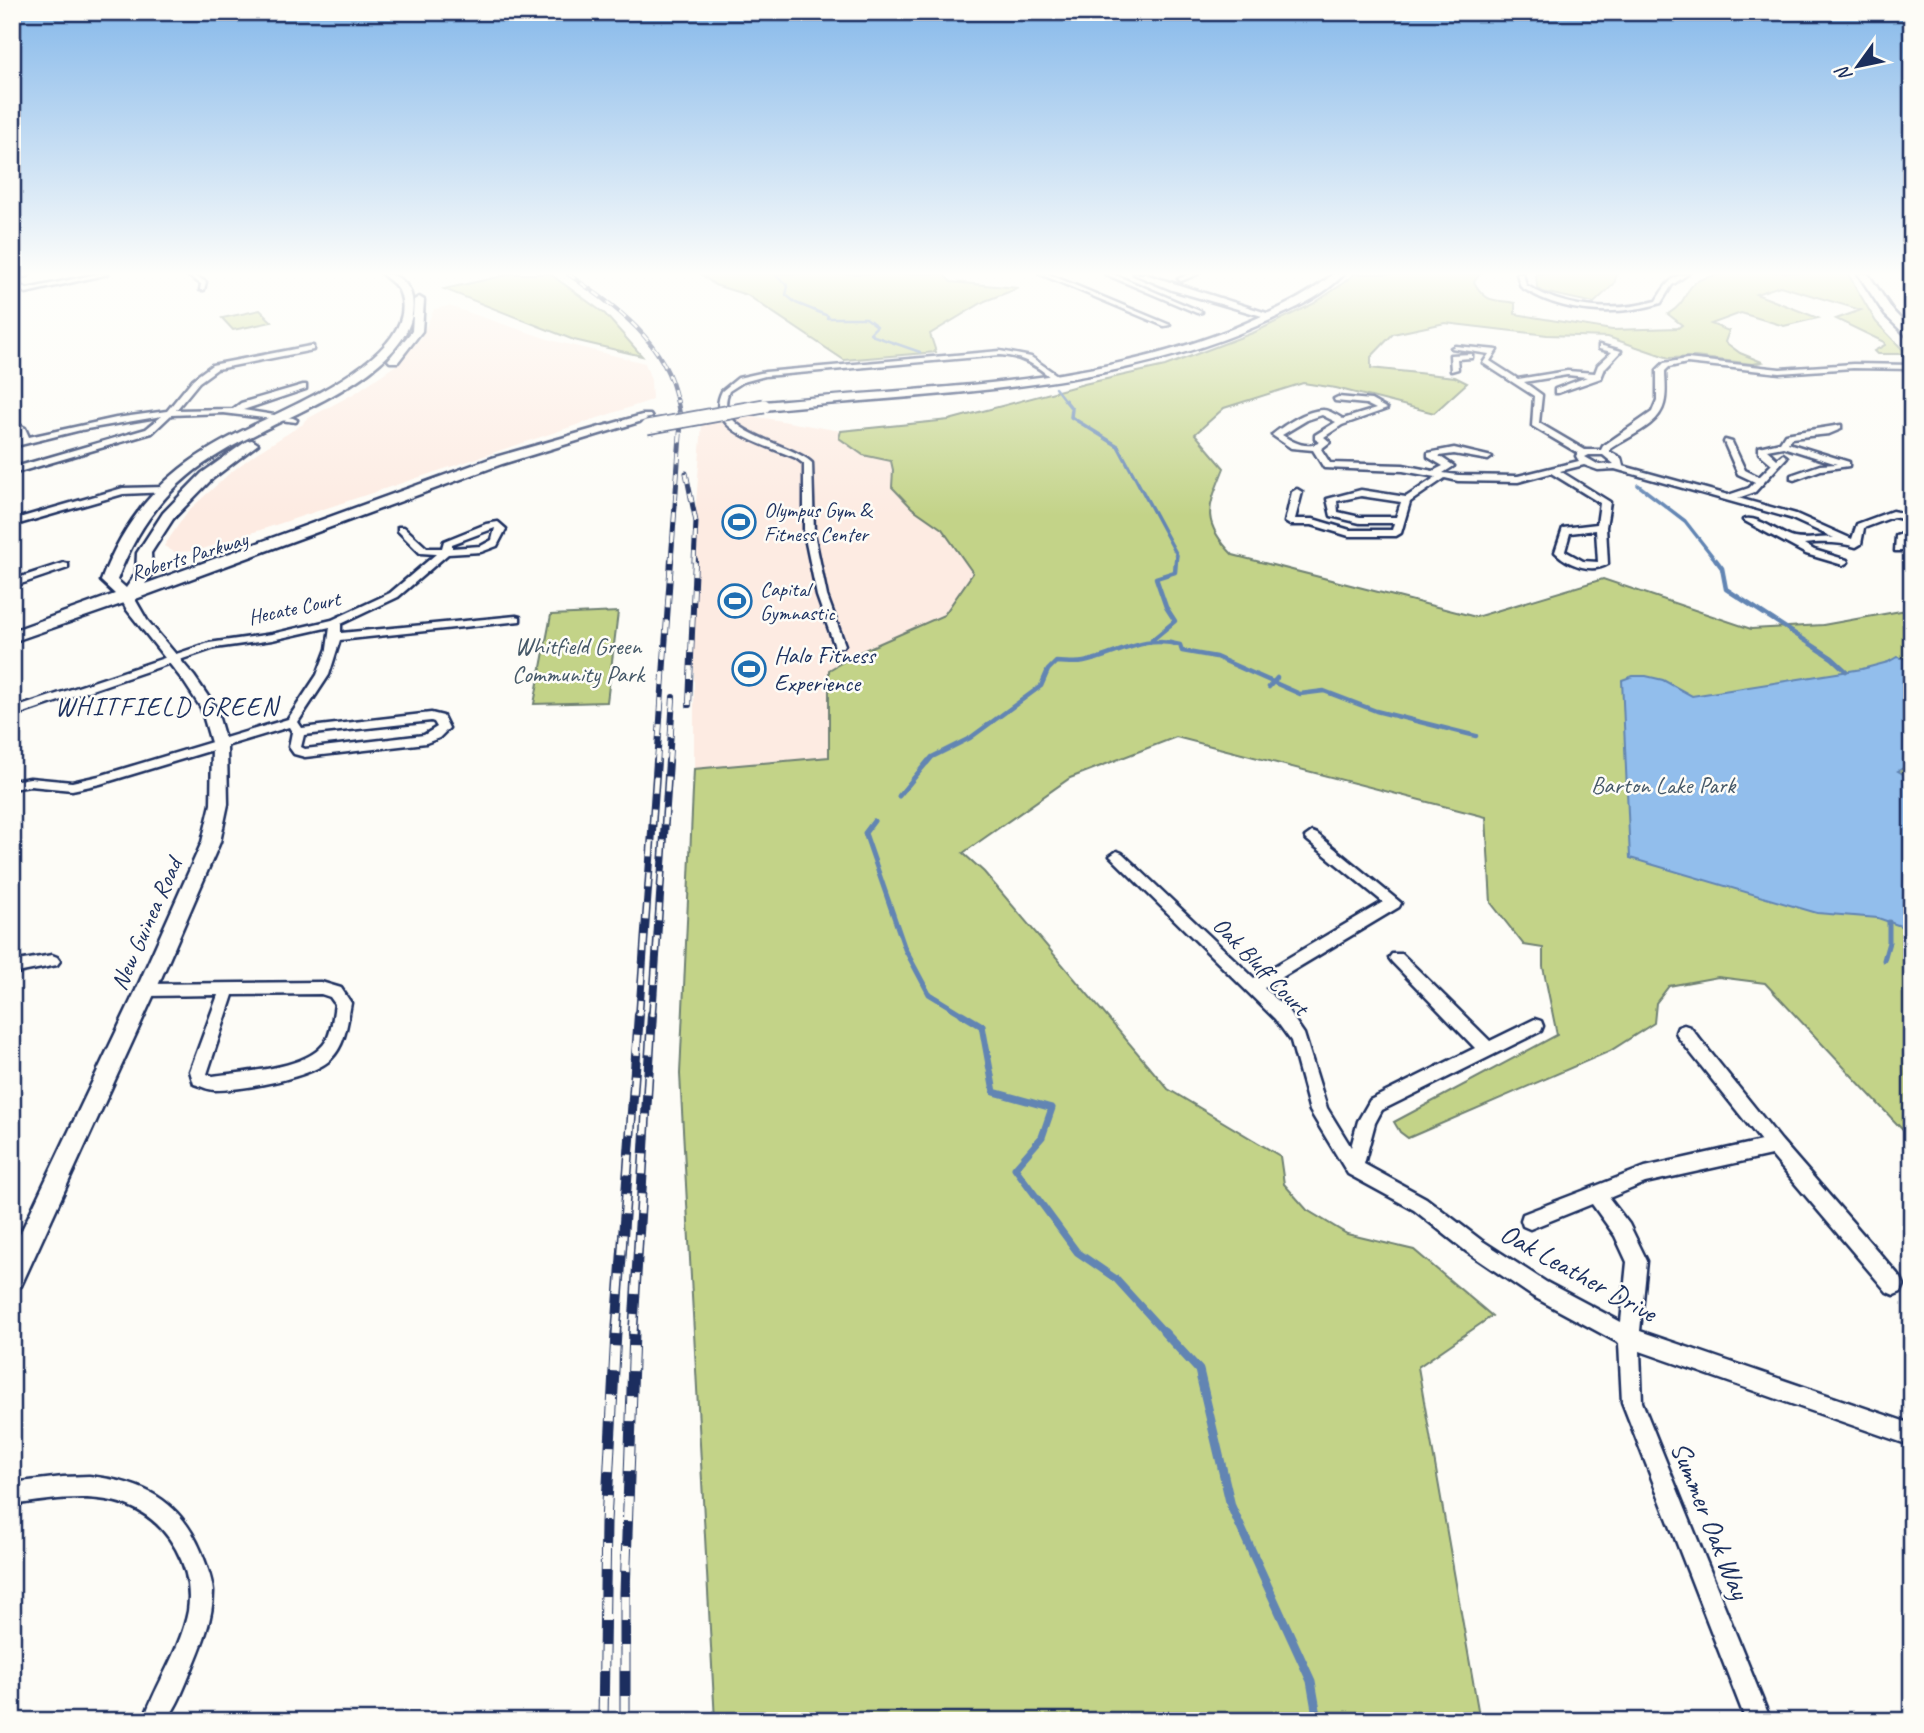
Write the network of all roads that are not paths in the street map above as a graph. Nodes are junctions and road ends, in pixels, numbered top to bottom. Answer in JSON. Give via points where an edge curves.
{"nodes":[{"id":1,"x":279,"y":355,"type":"edge"},
{"id":2,"x":398,"y":355,"type":"edge"},
{"id":3,"x":978,"y":355,"type":"edge"},
{"id":4,"x":1017,"y":355,"type":"edge"},
{"id":5,"x":1124,"y":355,"type":"edge"},
{"id":6,"x":1158,"y":355,"type":"edge"},
{"id":7,"x":1491,"y":355,"type":"edge"},
{"id":8,"x":1613,"y":355,"type":"edge"},
{"id":9,"x":1488,"y":358,"type":"junction"},
{"id":10,"x":1912,"y":367,"type":"edge"},
{"id":11,"x":1454,"y":369,"type":"dead end"},
{"id":12,"x":1049,"y":372,"type":"junction"},
{"id":13,"x":1598,"y":376,"type":"junction"},
{"id":14,"x":1517,"y":381,"type":"junction"},
{"id":15,"x":303,"y":387,"type":"dead end"},
{"id":16,"x":1558,"y":391,"type":"dead end"},
{"id":17,"x":1338,"y":399,"type":"dead end"},
{"id":18,"x":236,"y":411,"type":"junction"},
{"id":19,"x":1323,"y":412,"type":"junction"},
{"id":20,"x":167,"y":414,"type":"junction"},
{"id":21,"x":1358,"y":417,"type":"junction"},
{"id":22,"x":287,"y":419,"type":"junction"},
{"id":23,"x":1343,"y":422,"type":"junction"},
{"id":24,"x":12,"y":423,"type":"edge"},
{"id":25,"x":1838,"y":427,"type":"dead end"},
{"id":26,"x":26,"y":441,"type":"junction"},
{"id":27,"x":1728,"y":442,"type":"dead end"},
{"id":28,"x":1783,"y":443,"type":"junction"},
{"id":29,"x":12,"y":444,"type":"edge"},
{"id":30,"x":1316,"y":448,"type":"junction"},
{"id":31,"x":1605,"y":453,"type":"junction"},
{"id":32,"x":1488,"y":457,"type":"dead end"},
{"id":33,"x":1584,"y":457,"type":"junction"},
{"id":34,"x":1778,"y":464,"type":"junction"},
{"id":35,"x":1450,"y":466,"type":"junction"},
{"id":36,"x":1616,"y":467,"type":"junction"},
{"id":37,"x":12,"y":471,"type":"edge"},
{"id":38,"x":1554,"y":471,"type":"junction"},
{"id":39,"x":1437,"y":475,"type":"junction"},
{"id":40,"x":1794,"y":477,"type":"dead end"},
{"id":41,"x":1481,"y":478,"type":"junction"},
{"id":42,"x":1761,"y":481,"type":"junction"},
{"id":43,"x":1297,"y":492,"type":"dead end"},
{"id":44,"x":162,"y":494,"type":"junction"},
{"id":45,"x":1727,"y":498,"type":"junction"},
{"id":46,"x":1408,"y":500,"type":"junction"},
{"id":47,"x":1912,"y":518,"type":"edge"},
{"id":48,"x":1400,"y":520,"type":"junction"},
{"id":49,"x":1748,"y":520,"type":"dead end"},
{"id":50,"x":12,"y":523,"type":"edge"},
{"id":51,"x":1601,"y":527,"type":"junction"},
{"id":52,"x":401,"y":529,"type":"dead end"},
{"id":53,"x":1912,"y":534,"type":"edge"},
{"id":54,"x":1794,"y":542,"type":"junction"},
{"id":55,"x":1856,"y":544,"type":"junction"},
{"id":56,"x":447,"y":549,"type":"junction"},
{"id":57,"x":1899,"y":549,"type":"dead end"},
{"id":58,"x":1843,"y":562,"type":"dead end"},
{"id":59,"x":64,"y":566,"type":"dead end"},
{"id":60,"x":12,"y":584,"type":"edge"},
{"id":61,"x":127,"y":597,"type":"junction"},
{"id":62,"x":516,"y":620,"type":"dead end"},
{"id":63,"x":336,"y":622,"type":"junction"},
{"id":64,"x":337,"y":636,"type":"junction"},
{"id":65,"x":12,"y":637,"type":"edge"},
{"id":66,"x":839,"y":645,"type":"dead end"},
{"id":67,"x":171,"y":659,"type":"junction"},
{"id":68,"x":12,"y":713,"type":"edge"},
{"id":69,"x":295,"y":727,"type":"junction"},
{"id":70,"x":219,"y":743,"type":"junction"},
{"id":71,"x":12,"y":785,"type":"edge"},
{"id":72,"x":1312,"y":837,"type":"dead end"},
{"id":73,"x":1117,"y":856,"type":"dead end"},
{"id":74,"x":1397,"y":958,"type":"dead end"},
{"id":75,"x":52,"y":961,"type":"dead end"},
{"id":76,"x":12,"y":968,"type":"edge"},
{"id":77,"x":1254,"y":986,"type":"junction"},
{"id":78,"x":146,"y":990,"type":"junction"},
{"id":79,"x":227,"y":991,"type":"junction"},
{"id":80,"x":1535,"y":1026,"type":"dead end"},
{"id":81,"x":1684,"y":1031,"type":"dead end"},
{"id":82,"x":1488,"y":1049,"type":"junction"},
{"id":83,"x":1776,"y":1146,"type":"junction"},
{"id":84,"x":1354,"y":1168,"type":"junction"},
{"id":85,"x":1596,"y":1195,"type":"junction"},
{"id":86,"x":1530,"y":1220,"type":"dead end"},
{"id":87,"x":12,"y":1278,"type":"edge"},
{"id":88,"x":1894,"y":1285,"type":"dead end"},
{"id":89,"x":1629,"y":1337,"type":"junction"},
{"id":90,"x":1912,"y":1435,"type":"edge"},
{"id":91,"x":12,"y":1494,"type":"edge"},
{"id":92,"x":159,"y":1711,"type":"dead end"},
{"id":93,"x":1759,"y":1721,"type":"edge"}],
"edges":[{"from":1,"to":20,"type":"street","via":[[206,371]]},
{"from":2,"to":22,"type":"main road","name":"New Guinea Road","via":[[351,391]]},
{"from":3,"to":66,"type":"street","via":[[765,374],[741,380],[728,388],[722,399],[733,425],[808,463],[809,533],[822,596]]},
{"from":4,"to":12,"type":"street"},
{"from":5,"to":12,"type":"main road","name":"Roberts Parkway"},
{"from":6,"to":12,"type":"main road","name":"Roberts Parkway","via":[[1112,366]]},
{"from":7,"to":9,"type":"street"},
{"from":8,"to":13,"type":"street"},
{"from":9,"to":11,"type":"street","via":[[1452,357]]},
{"from":9,"to":14,"type":"street","via":[[1486,361]]},
{"from":10,"to":31,"type":"street","via":[[1780,371],[1701,361],[1673,363],[1661,370],[1656,413]]},
{"from":12,"to":61,"type":"main road","name":"Roberts Parkway","bridge":true,"via":[[763,401],[647,423],[188,583]]},
{"from":13,"to":14,"type":"street","via":[[1574,372]]},
{"from":13,"to":16,"type":"street"},
{"from":14,"to":33,"type":"street","via":[[1538,395],[1535,424]]},
{"from":15,"to":18,"type":"street"},
{"from":17,"to":21,"type":"street","via":[[1368,402],[1383,409]]},
{"from":18,"to":20,"type":"street"},
{"from":18,"to":22,"type":"street"},
{"from":19,"to":21,"type":"street","via":[[1343,411]]},
{"from":19,"to":23,"type":"street"},
{"from":19,"to":30,"type":"street","via":[[1276,435],[1294,446]]},
{"from":20,"to":26,"type":"street"},
{"from":20,"to":37,"type":"street","via":[[149,431]]},
{"from":21,"to":23,"type":"street"},
{"from":22,"to":44,"type":"main road","name":"New Guinea Road","via":[[211,452]]},
{"from":22,"to":61,"type":"main road","name":"New Guinea Road","via":[[234,455],[168,516],[144,553],[144,574]]},
{"from":23,"to":30,"type":"street","via":[[1318,437],[1326,442]]},
{"from":24,"to":26,"type":"street","via":[[22,430]]},
{"from":25,"to":28,"type":"street","via":[[1788,436]]},
{"from":26,"to":29,"type":"street"},
{"from":27,"to":42,"type":"street","via":[[1741,472]]},
{"from":28,"to":34,"type":"street","via":[[1786,454]]},
{"from":28,"to":34,"type":"street","via":[[1762,449]]},
{"from":28,"to":40,"type":"street","via":[[1846,464]]},
{"from":30,"to":39,"type":"street","via":[[1327,466],[1403,468]]},
{"from":31,"to":33,"type":"street"},
{"from":31,"to":36,"type":"street","via":[[1618,460]]},
{"from":32,"to":35,"type":"street","via":[[1454,451],[1431,455]]},
{"from":33,"to":36,"type":"street","via":[[1602,468]]},
{"from":33,"to":38,"type":"street"},
{"from":34,"to":42,"type":"street"},
{"from":35,"to":39,"type":"street"},
{"from":35,"to":41,"type":"street","via":[[1469,469]]},
{"from":36,"to":45,"type":"street"},
{"from":38,"to":41,"type":"street","via":[[1518,479]]},
{"from":38,"to":51,"type":"street","via":[[1605,502]]},
{"from":39,"to":41,"type":"street"},
{"from":39,"to":46,"type":"street"},
{"from":42,"to":45,"type":"street","via":[[1752,490]]},
{"from":43,"to":48,"type":"street","via":[[1290,522],[1313,522],[1349,533],[1396,533]]},
{"from":44,"to":50,"type":"street","via":[[105,496]]},
{"from":44,"to":61,"type":"main road","name":"New Guinea Road","via":[[126,542],[112,572],[109,582]]},
{"from":45,"to":55,"type":"street","via":[[1793,516]]},
{"from":46,"to":48,"type":"street"},
{"from":46,"to":48,"type":"street","via":[[1362,494],[1332,499],[1334,514],[1360,520]]},
{"from":47,"to":55,"type":"street","via":[[1892,514],[1860,526]]},
{"from":49,"to":54,"type":"street"},
{"from":51,"to":51,"type":"street","via":[[1566,530],[1560,552],[1590,566],[1603,564]]},
{"from":52,"to":56,"type":"street","name":"Hecate Court","via":[[424,551]]},
{"from":53,"to":57,"type":"street","via":[[1899,538]]},
{"from":54,"to":55,"type":"street"},
{"from":54,"to":58,"type":"street"},
{"from":56,"to":56,"type":"street","name":"Hecate Court","via":[[492,546],[500,528],[489,526],[447,543]]},
{"from":56,"to":63,"type":"street","name":"Hecate Court","via":[[394,595]]},
{"from":59,"to":60,"type":"street"},
{"from":61,"to":65,"type":"main road","name":"Roberts Parkway"},
{"from":61,"to":67,"type":"street","name":"New Guinea Road"},
{"from":62,"to":64,"type":"street"},
{"from":63,"to":64,"type":"street"},
{"from":63,"to":67,"type":"street","name":"Hecate Court","via":[[213,645]]},
{"from":64,"to":69,"type":"street"},
{"from":67,"to":68,"type":"street","name":"Hecate Court"},
{"from":67,"to":70,"type":"street","name":"New Guinea Road","via":[[199,692]]},
{"from":69,"to":69,"type":"street","via":[[295,747],[305,752],[426,739],[443,727],[439,719],[431,717]]},
{"from":69,"to":70,"type":"street"},
{"from":70,"to":71,"type":"street","via":[[72,786]]},
{"from":70,"to":78,"type":"street","name":"New Guinea Road","via":[[222,788],[211,842]]},
{"from":72,"to":77,"type":"street","via":[[1394,903]]},
{"from":73,"to":77,"type":"street","name":"Oak Bluff Court"},
{"from":74,"to":82,"type":"street"},
{"from":75,"to":76,"type":"street"},
{"from":77,"to":84,"type":"street","name":"Oak Bluff Court","via":[[1298,1039],[1320,1111]]},
{"from":78,"to":79,"type":"street"},
{"from":78,"to":87,"type":"street","name":"New Guinea Road"},
{"from":79,"to":79,"type":"street","via":[[198,1071],[200,1079],[213,1083],[304,1068],[332,1047],[343,1003],[335,992],[321,988]]},
{"from":80,"to":82,"type":"street"},
{"from":81,"to":83,"type":"street"},
{"from":82,"to":84,"type":"street","via":[[1376,1105]]},
{"from":83,"to":85,"type":"street","via":[[1645,1175]]},
{"from":83,"to":88,"type":"street"},
{"from":84,"to":89,"type":"street","name":"Oak Leather Drive","via":[[1420,1204],[1539,1289]]},
{"from":85,"to":86,"type":"street"},
{"from":85,"to":89,"type":"street","name":"Summer Oak Way","via":[[1622,1230],[1637,1261]]},
{"from":89,"to":90,"type":"street","name":"Oak Leather Drive"},
{"from":89,"to":93,"type":"street","name":"Summer Oak Way","via":[[1632,1402]]},
{"from":91,"to":92,"type":"street","via":[[71,1487],[123,1489],[159,1510],[183,1538],[202,1595],[195,1631]]}]}
